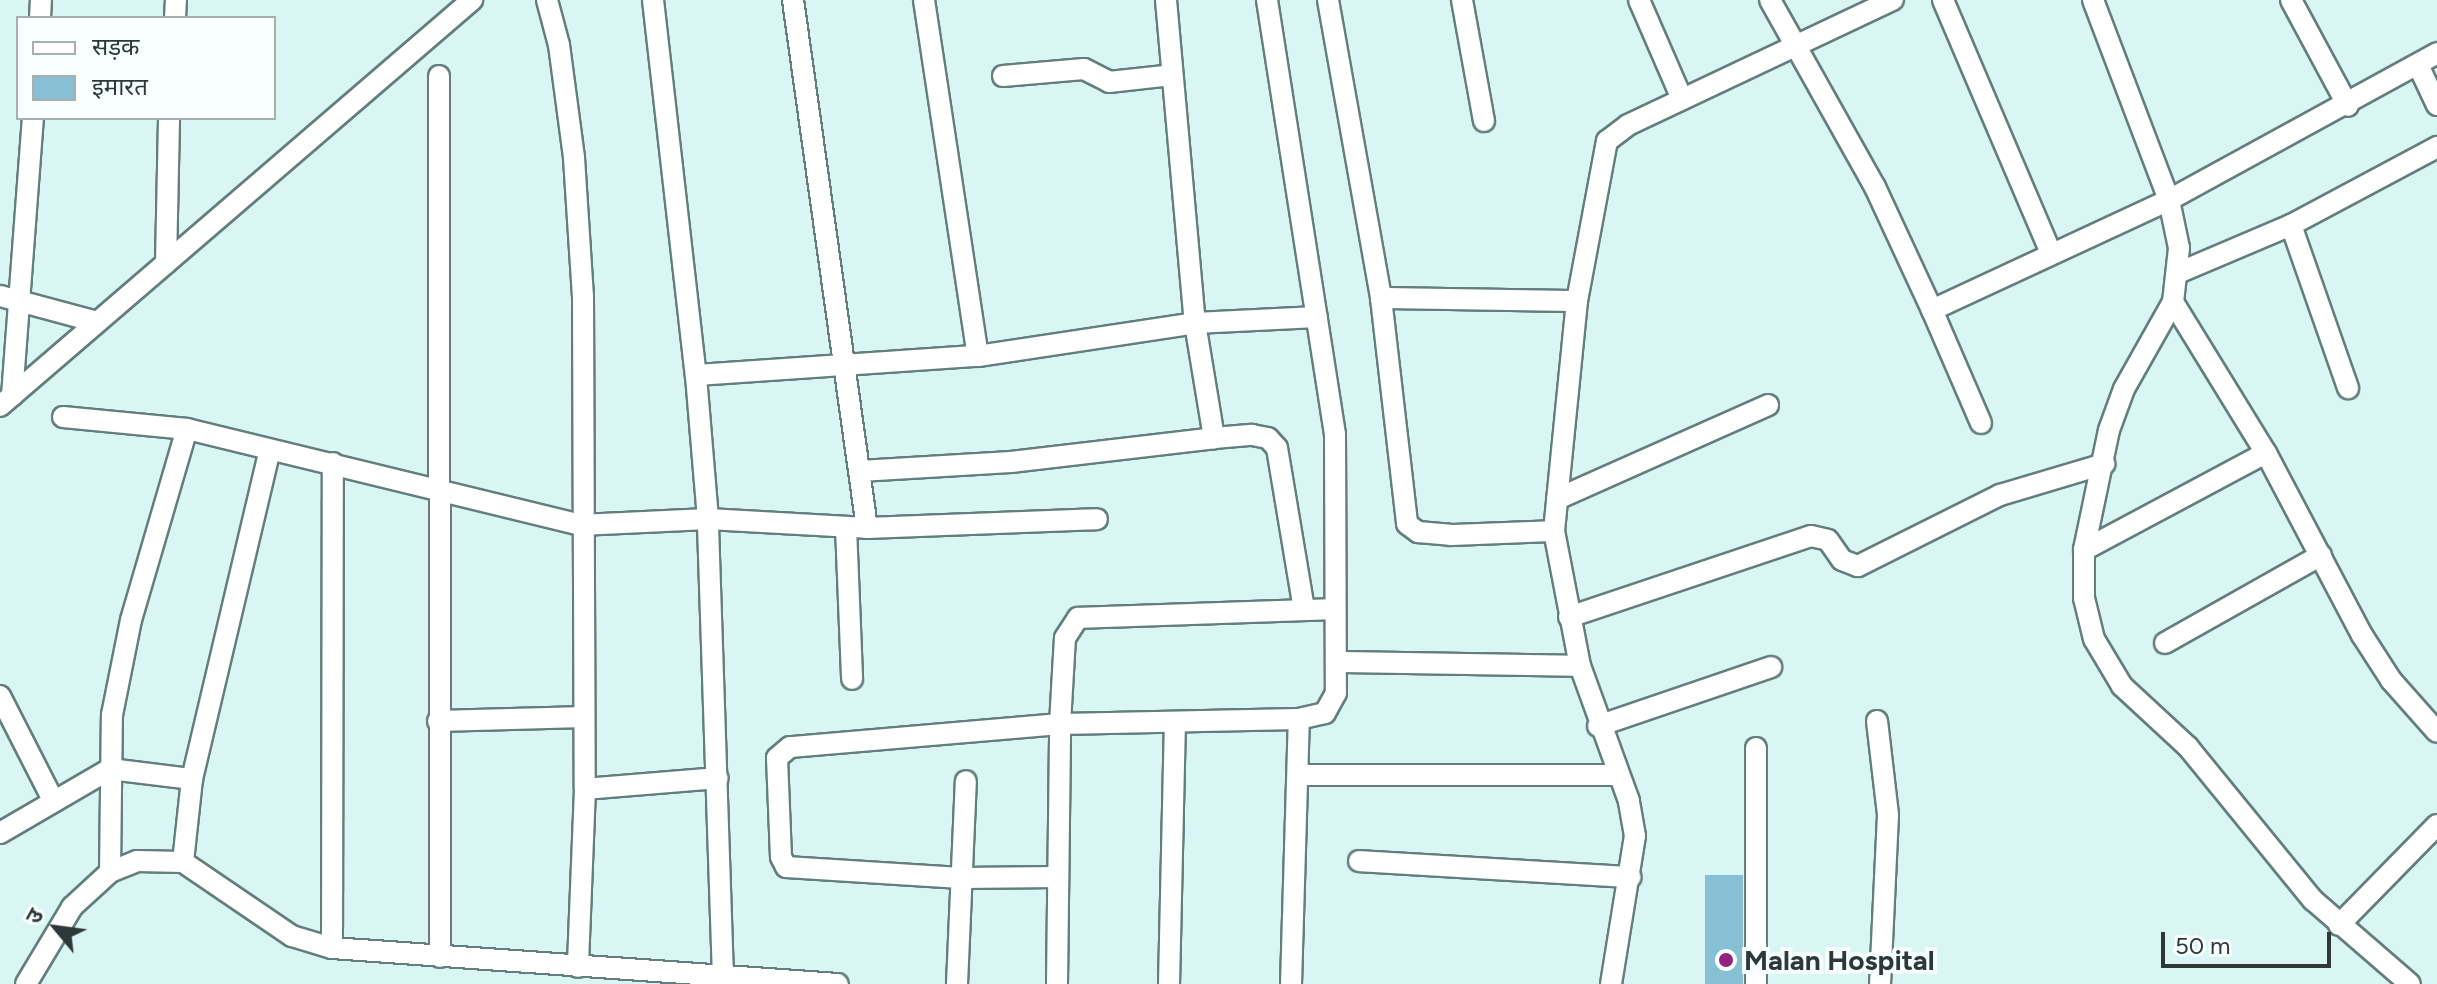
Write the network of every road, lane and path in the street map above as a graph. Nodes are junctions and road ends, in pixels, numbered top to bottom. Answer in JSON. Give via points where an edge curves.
{"nodes":[{"id":1,"x":472,"y":0,"type":"edge"},
{"id":2,"x":547,"y":0,"type":"edge"},
{"id":3,"x":653,"y":0,"type":"edge"},
{"id":4,"x":793,"y":0,"type":"edge"},
{"id":5,"x":924,"y":0,"type":"edge"},
{"id":6,"x":1166,"y":0,"type":"edge"},
{"id":7,"x":1267,"y":0,"type":"edge"},
{"id":8,"x":1328,"y":0,"type":"edge"},
{"id":9,"x":1462,"y":0,"type":"edge"},
{"id":10,"x":1639,"y":0,"type":"edge"},
{"id":11,"x":1770,"y":0,"type":"edge"},
{"id":12,"x":1893,"y":0,"type":"edge"},
{"id":13,"x":1943,"y":0,"type":"edge"},
{"id":14,"x":2093,"y":0,"type":"edge"},
{"id":15,"x":2291,"y":0,"type":"edge"},
{"id":16,"x":1798,"y":46,"type":"junction"},
{"id":17,"x":2437,"y":53,"type":"edge"},
{"id":18,"x":2419,"y":67,"type":"junction"},
{"id":19,"x":1172,"y":75,"type":"junction"},
{"id":20,"x":439,"y":76,"type":"dead end"},
{"id":21,"x":1003,"y":76,"type":"dead end"},
{"id":22,"x":1682,"y":99,"type":"junction"},
{"id":23,"x":2437,"y":105,"type":"edge"},
{"id":24,"x":2348,"y":106,"type":"junction"},
{"id":25,"x":33,"y":120,"type":"edge"},
{"id":26,"x":169,"y":120,"type":"edge"},
{"id":27,"x":1484,"y":121,"type":"dead end"},
{"id":28,"x":2437,"y":147,"type":"edge"},
{"id":29,"x":2169,"y":200,"type":"junction"},
{"id":30,"x":2291,"y":225,"type":"junction"},
{"id":31,"x":2051,"y":253,"type":"junction"},
{"id":32,"x":166,"y":263,"type":"junction"},
{"id":33,"x":2178,"y":273,"type":"junction"},
{"id":34,"x":10,"y":297,"type":"edge"},
{"id":35,"x":1381,"y":298,"type":"junction"},
{"id":36,"x":1577,"y":301,"type":"junction"},
{"id":37,"x":2173,"y":302,"type":"junction"},
{"id":38,"x":1932,"y":310,"type":"junction"},
{"id":39,"x":1317,"y":317,"type":"junction"},
{"id":40,"x":97,"y":322,"type":"junction"},
{"id":41,"x":1195,"y":323,"type":"junction"},
{"id":42,"x":978,"y":356,"type":"junction"},
{"id":43,"x":843,"y":368,"type":"junction"},
{"id":44,"x":696,"y":375,"type":"junction"},
{"id":45,"x":2348,"y":388,"type":"dead end"},
{"id":46,"x":6,"y":401,"type":"edge"},
{"id":47,"x":1768,"y":405,"type":"dead end"},
{"id":48,"x":63,"y":417,"type":"dead end"},
{"id":49,"x":1981,"y":423,"type":"dead end"},
{"id":50,"x":187,"y":429,"type":"junction"},
{"id":51,"x":1214,"y":438,"type":"junction"},
{"id":52,"x":270,"y":450,"type":"junction"},
{"id":53,"x":2266,"y":453,"type":"junction"},
{"id":54,"x":333,"y":463,"type":"junction"},
{"id":55,"x":2104,"y":464,"type":"junction"},
{"id":56,"x":860,"y":471,"type":"junction"},
{"id":57,"x":437,"y":489,"type":"junction"},
{"id":58,"x":1557,"y":499,"type":"junction"},
{"id":59,"x":708,"y":519,"type":"junction"},
{"id":60,"x":1097,"y":519,"type":"dead end"},
{"id":61,"x":580,"y":525,"type":"junction"},
{"id":62,"x":846,"y":527,"type":"junction"},
{"id":63,"x":867,"y":528,"type":"junction"},
{"id":64,"x":1554,"y":531,"type":"junction"},
{"id":65,"x":2084,"y":550,"type":"junction"},
{"id":66,"x":2321,"y":555,"type":"junction"},
{"id":67,"x":1304,"y":609,"type":"junction"},
{"id":68,"x":1334,"y":609,"type":"junction"},
{"id":69,"x":1569,"y":617,"type":"junction"},
{"id":70,"x":2165,"y":643,"type":"dead end"},
{"id":71,"x":1337,"y":662,"type":"junction"},
{"id":72,"x":1580,"y":666,"type":"junction"},
{"id":73,"x":1771,"y":667,"type":"dead end"},
{"id":74,"x":852,"y":679,"type":"dead end"},
{"id":75,"x":0,"y":696,"type":"edge"},
{"id":76,"x":584,"y":717,"type":"junction"},
{"id":77,"x":1299,"y":719,"type":"junction"},
{"id":78,"x":438,"y":721,"type":"junction"},
{"id":79,"x":1877,"y":721,"type":"dead end"},
{"id":80,"x":1175,"y":723,"type":"junction"},
{"id":81,"x":1060,"y":724,"type":"junction"},
{"id":82,"x":1598,"y":726,"type":"junction"},
{"id":83,"x":2437,"y":732,"type":"edge"},
{"id":84,"x":1756,"y":748,"type":"dead end"},
{"id":85,"x":110,"y":769,"type":"junction"},
{"id":86,"x":1298,"y":775,"type":"junction"},
{"id":87,"x":1616,"y":775,"type":"junction"},
{"id":88,"x":718,"y":778,"type":"junction"},
{"id":89,"x":192,"y":779,"type":"junction"},
{"id":90,"x":966,"y":781,"type":"dead end"},
{"id":91,"x":585,"y":789,"type":"junction"},
{"id":92,"x":53,"y":800,"type":"junction"},
{"id":93,"x":2437,"y":825,"type":"edge"},
{"id":94,"x":0,"y":833,"type":"edge"},
{"id":95,"x":1359,"y":861,"type":"dead end"},
{"id":96,"x":183,"y":862,"type":"junction"},
{"id":97,"x":110,"y":872,"type":"junction"},
{"id":98,"x":1058,"y":877,"type":"junction"},
{"id":99,"x":1631,"y":877,"type":"junction"},
{"id":100,"x":961,"y":878,"type":"junction"},
{"id":101,"x":2339,"y":925,"type":"junction"},
{"id":102,"x":332,"y":948,"type":"junction"},
{"id":103,"x":440,"y":957,"type":"junction"},
{"id":104,"x":578,"y":967,"type":"junction"},
{"id":105,"x":723,"y":978,"type":"junction"},
{"id":106,"x":26,"y":984,"type":"edge"},
{"id":107,"x":838,"y":984,"type":"edge"},
{"id":108,"x":957,"y":984,"type":"edge"},
{"id":109,"x":1057,"y":984,"type":"edge"},
{"id":110,"x":1169,"y":984,"type":"edge"},
{"id":111,"x":1291,"y":984,"type":"edge"},
{"id":112,"x":1611,"y":984,"type":"edge"},
{"id":113,"x":1756,"y":984,"type":"edge"},
{"id":114,"x":1880,"y":984,"type":"edge"},
{"id":115,"x":2410,"y":984,"type":"edge"}],
"edges":[{"from":1,"to":32,"type":"street"},
{"from":2,"to":61,"type":"street","via":[[559,45],[575,173],[583,296]]},
{"from":3,"to":44,"type":"street"},
{"from":4,"to":43,"type":"street"},
{"from":5,"to":42,"type":"street"},
{"from":6,"to":19,"type":"street"},
{"from":7,"to":39,"type":"street"},
{"from":8,"to":35,"type":"street"},
{"from":9,"to":27,"type":"street"},
{"from":10,"to":22,"type":"street"},
{"from":11,"to":16,"type":"street"},
{"from":12,"to":16,"type":"street"},
{"from":13,"to":31,"type":"street"},
{"from":14,"to":29,"type":"street"},
{"from":15,"to":24,"type":"street"},
{"from":16,"to":22,"type":"street"},
{"from":16,"to":38,"type":"street","via":[[1875,187]]},
{"from":17,"to":18,"type":"street"},
{"from":18,"to":23,"type":"street"},
{"from":18,"to":24,"type":"street"},
{"from":19,"to":21,"type":"street","via":[[1109,82],[1084,69]]},
{"from":19,"to":41,"type":"street"},
{"from":20,"to":57,"type":"street"},
{"from":22,"to":36,"type":"street","via":[[1614,132],[1607,141]]},
{"from":24,"to":29,"type":"street"},
{"from":25,"to":34,"type":"street"},
{"from":26,"to":32,"type":"street"},
{"from":28,"to":30,"type":"street"},
{"from":29,"to":31,"type":"street"},
{"from":29,"to":33,"type":"street"},
{"from":30,"to":33,"type":"street"},
{"from":30,"to":45,"type":"street"},
{"from":31,"to":38,"type":"street"},
{"from":32,"to":40,"type":"street"},
{"from":33,"to":37,"type":"street"},
{"from":34,"to":40,"type":"street"},
{"from":34,"to":46,"type":"street"},
{"from":35,"to":36,"type":"street"},
{"from":35,"to":64,"type":"street","via":[[1407,524],[1418,532],[1450,535]]},
{"from":36,"to":58,"type":"street"},
{"from":37,"to":53,"type":"street"},
{"from":37,"to":55,"type":"street","via":[[2124,389]]},
{"from":38,"to":49,"type":"street"},
{"from":39,"to":41,"type":"street"},
{"from":39,"to":68,"type":"street","via":[[1335,434],[1339,516]]},
{"from":40,"to":46,"type":"street"},
{"from":41,"to":42,"type":"street"},
{"from":41,"to":51,"type":"street"},
{"from":42,"to":43,"type":"street"},
{"from":43,"to":44,"type":"street"},
{"from":43,"to":56,"type":"street"},
{"from":44,"to":59,"type":"street"},
{"from":47,"to":58,"type":"street"},
{"from":48,"to":50,"type":"street"},
{"from":50,"to":52,"type":"street"},
{"from":50,"to":85,"type":"street","via":[[131,620],[112,715]]},
{"from":51,"to":56,"type":"street","via":[[1011,462]]},
{"from":51,"to":67,"type":"street","via":[[1252,435],[1268,438],[1277,448]]},
{"from":52,"to":54,"type":"street"},
{"from":52,"to":89,"type":"street"},
{"from":53,"to":65,"type":"street"},
{"from":53,"to":66,"type":"street"},
{"from":54,"to":57,"type":"street"},
{"from":54,"to":102,"type":"street"},
{"from":55,"to":65,"type":"street"},
{"from":55,"to":69,"type":"street","via":[[2000,495],[1858,566],[1842,560],[1828,540],[1811,536]]},
{"from":56,"to":63,"type":"street"},
{"from":57,"to":61,"type":"street"},
{"from":57,"to":78,"type":"street"},
{"from":58,"to":64,"type":"street"},
{"from":59,"to":61,"type":"street"},
{"from":59,"to":62,"type":"street"},
{"from":59,"to":88,"type":"street"},
{"from":60,"to":63,"type":"street"},
{"from":61,"to":76,"type":"street"},
{"from":62,"to":63,"type":"street"},
{"from":62,"to":74,"type":"street"},
{"from":64,"to":69,"type":"street"},
{"from":65,"to":101,"type":"street","via":[[2084,598],[2094,639],[2122,686],[2188,747],[2271,854]]},
{"from":66,"to":70,"type":"street"},
{"from":66,"to":83,"type":"street","via":[[2383,669]]},
{"from":67,"to":68,"type":"street"},
{"from":67,"to":81,"type":"street","via":[[1078,618],[1065,638]]},
{"from":68,"to":71,"type":"street"},
{"from":69,"to":72,"type":"street"},
{"from":71,"to":72,"type":"street"},
{"from":71,"to":77,"type":"street","via":[[1333,704],[1325,713]]},
{"from":72,"to":82,"type":"street"},
{"from":73,"to":82,"type":"street"},
{"from":75,"to":92,"type":"street"},
{"from":76,"to":78,"type":"street"},
{"from":76,"to":91,"type":"street"},
{"from":77,"to":80,"type":"street"},
{"from":77,"to":86,"type":"street"},
{"from":78,"to":103,"type":"street"},
{"from":79,"to":114,"type":"street","via":[[1888,815]]},
{"from":80,"to":81,"type":"street"},
{"from":80,"to":110,"type":"street"},
{"from":81,"to":98,"type":"street"},
{"from":81,"to":100,"type":"street","via":[[790,747],[777,758],[781,857],[786,867]]},
{"from":82,"to":87,"type":"street"},
{"from":84,"to":113,"type":"street"},
{"from":85,"to":89,"type":"street"},
{"from":85,"to":92,"type":"street"},
{"from":85,"to":97,"type":"street"},
{"from":86,"to":87,"type":"street"},
{"from":86,"to":111,"type":"street"},
{"from":87,"to":99,"type":"street","via":[[1629,801],[1635,836]]},
{"from":88,"to":91,"type":"street"},
{"from":88,"to":105,"type":"street"},
{"from":89,"to":96,"type":"street"},
{"from":90,"to":100,"type":"street"},
{"from":91,"to":104,"type":"street"},
{"from":92,"to":94,"type":"street"},
{"from":93,"to":101,"type":"street"},
{"from":95,"to":99,"type":"street"},
{"from":96,"to":97,"type":"street","via":[[137,861]]},
{"from":96,"to":102,"type":"street","via":[[292,936]]},
{"from":97,"to":106,"type":"street","via":[[72,907]]},
{"from":98,"to":100,"type":"street"},
{"from":98,"to":109,"type":"street"},
{"from":99,"to":112,"type":"street"},
{"from":100,"to":108,"type":"street"},
{"from":101,"to":115,"type":"street"},
{"from":102,"to":103,"type":"street"},
{"from":103,"to":104,"type":"street"},
{"from":104,"to":105,"type":"street"},
{"from":105,"to":107,"type":"street"}]}
